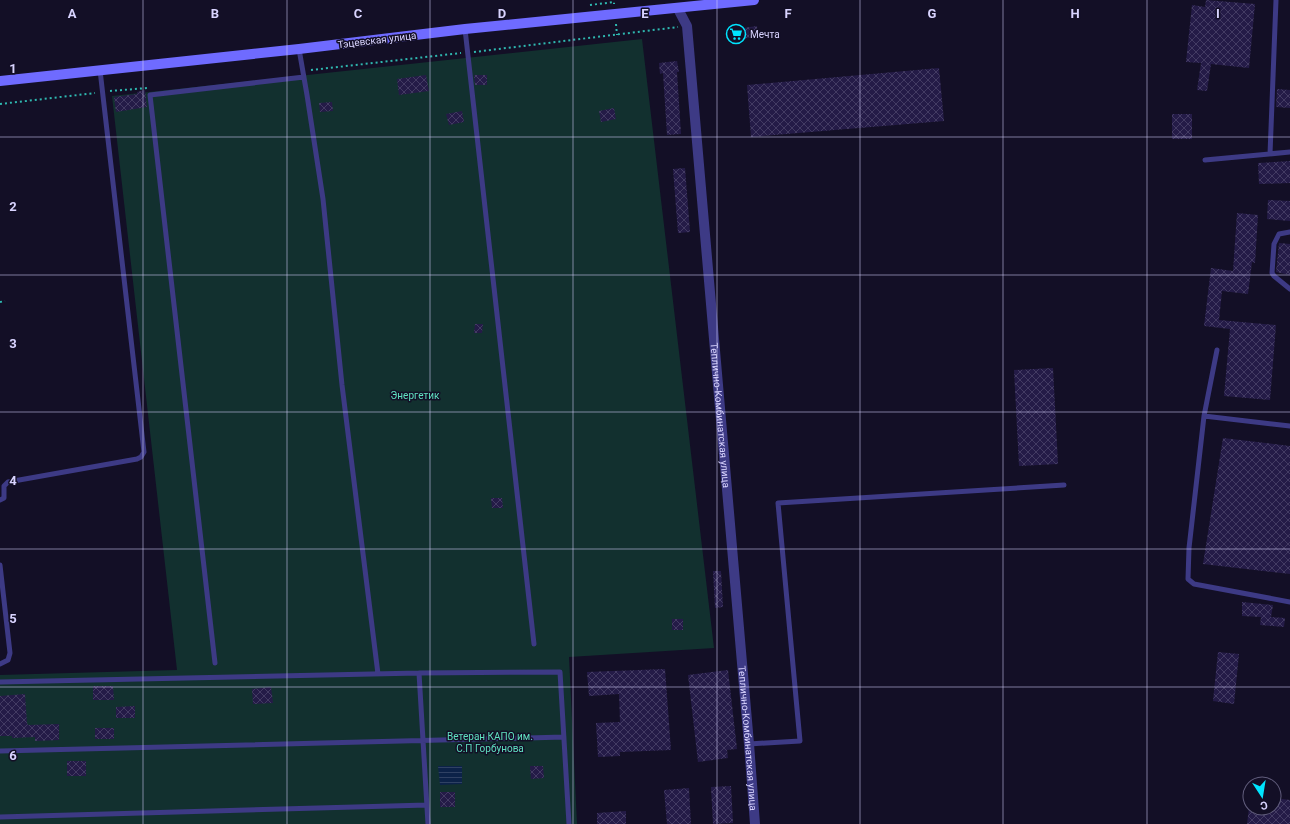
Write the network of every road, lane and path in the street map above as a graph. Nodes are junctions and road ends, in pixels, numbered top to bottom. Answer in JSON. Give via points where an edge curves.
{"nodes":[{"id":1,"x":754,"y":0,"type":"edge"},
{"id":2,"x":1276,"y":0,"type":"edge"},
{"id":3,"x":676,"y":4,"type":"edge"},
{"id":4,"x":687,"y":26,"type":"junction"},
{"id":5,"x":465,"y":29,"type":"junction"},
{"id":6,"x":299,"y":49,"type":"junction"},
{"id":7,"x":468,"y":53,"type":"junction"},
{"id":8,"x":100,"y":70,"type":"junction"},
{"id":9,"x":303,"y":71,"type":"junction"},
{"id":10,"x":304,"y":77,"type":"junction"},
{"id":11,"x":0,"y":81,"type":"edge"},
{"id":12,"x":149,"y":87,"type":"dead end"},
{"id":13,"x":103,"y":92,"type":"junction"},
{"id":14,"x":0,"y":104,"type":"edge"},
{"id":15,"x":1290,"y":152,"type":"edge"},
{"id":16,"x":1270,"y":154,"type":"junction"},
{"id":17,"x":1205,"y":160,"type":"dead end"},
{"id":18,"x":1290,"y":232,"type":"edge"},
{"id":19,"x":1290,"y":289,"type":"edge"},
{"id":20,"x":5,"y":301,"type":"dead end"},
{"id":21,"x":0,"y":302,"type":"edge"},
{"id":22,"x":1217,"y":350,"type":"dead end"},
{"id":23,"x":1204,"y":416,"type":"junction"},
{"id":24,"x":1290,"y":426,"type":"edge"},
{"id":25,"x":1064,"y":485,"type":"dead end"},
{"id":26,"x":0,"y":500,"type":"edge"},
{"id":27,"x":0,"y":565,"type":"edge"},
{"id":28,"x":1290,"y":602,"type":"edge"},
{"id":29,"x":534,"y":644,"type":"dead end"},
{"id":30,"x":215,"y":663,"type":"dead end"},
{"id":31,"x":0,"y":664,"type":"edge"},
{"id":32,"x":419,"y":673,"type":"junction"},
{"id":33,"x":378,"y":674,"type":"junction"},
{"id":34,"x":0,"y":682,"type":"edge"},
{"id":35,"x":564,"y":737,"type":"junction"},
{"id":36,"x":424,"y":740,"type":"junction"},
{"id":37,"x":750,"y":744,"type":"junction"},
{"id":38,"x":0,"y":751,"type":"edge"},
{"id":39,"x":427,"y":805,"type":"junction"},
{"id":40,"x":0,"y":817,"type":"edge"},
{"id":41,"x":428,"y":824,"type":"edge"},
{"id":42,"x":568,"y":824,"type":"edge"},
{"id":43,"x":755,"y":824,"type":"edge"}],
"edges":[{"from":1,"to":3,"type":"main road","name":"Тэцевская улица"},
{"from":2,"to":16,"type":"lane"},
{"from":3,"to":4,"type":"street","name":"Теплично-Комбинатская улица"},
{"from":3,"to":5,"type":"main road","name":"Тэцевская улица"},
{"from":4,"to":7,"type":"path"},
{"from":4,"to":37,"type":"street","name":"Теплично-Комбинатская улица"},
{"from":5,"to":6,"type":"main road","name":"Тэцевская улица"},
{"from":5,"to":7,"type":"lane"},
{"from":6,"to":8,"type":"main road","name":"Тэцевская улица"},
{"from":6,"to":9,"type":"lane"},
{"from":7,"to":9,"type":"path"},
{"from":7,"to":29,"type":"lane"},
{"from":8,"to":11,"type":"main road","name":"Тэцевская улица"},
{"from":8,"to":13,"type":"lane"},
{"from":9,"to":10,"type":"lane"},
{"from":10,"to":30,"type":"lane","via":[[150,95]]},
{"from":10,"to":33,"type":"lane","via":[[323,200],[342,385]]},
{"from":12,"to":13,"type":"path"},
{"from":13,"to":14,"type":"path"},
{"from":13,"to":26,"type":"lane","via":[[144,452],[137,459],[8,482],[4,486],[4,498]]},
{"from":15,"to":16,"type":"lane"},
{"from":16,"to":17,"type":"lane"},
{"from":18,"to":19,"type":"lane","via":[[1279,234],[1274,244],[1272,272]]},
{"from":20,"to":21,"type":"path"},
{"from":22,"to":23,"type":"lane"},
{"from":23,"to":24,"type":"lane"},
{"from":23,"to":28,"type":"lane","via":[[1189,548],[1188,580],[1194,584]]},
{"from":25,"to":37,"type":"lane","via":[[778,503],[800,741]]},
{"from":27,"to":31,"type":"lane","via":[[10,653],[8,660]]},
{"from":32,"to":33,"type":"lane"},
{"from":32,"to":35,"type":"lane","via":[[560,672]]},
{"from":32,"to":36,"type":"lane"},
{"from":33,"to":34,"type":"lane"},
{"from":35,"to":36,"type":"lane"},
{"from":35,"to":42,"type":"lane"},
{"from":36,"to":38,"type":"lane"},
{"from":36,"to":39,"type":"lane"},
{"from":37,"to":43,"type":"street","name":"Теплично-Комбинатская улица"},
{"from":39,"to":40,"type":"lane"},
{"from":39,"to":41,"type":"lane"}]}
